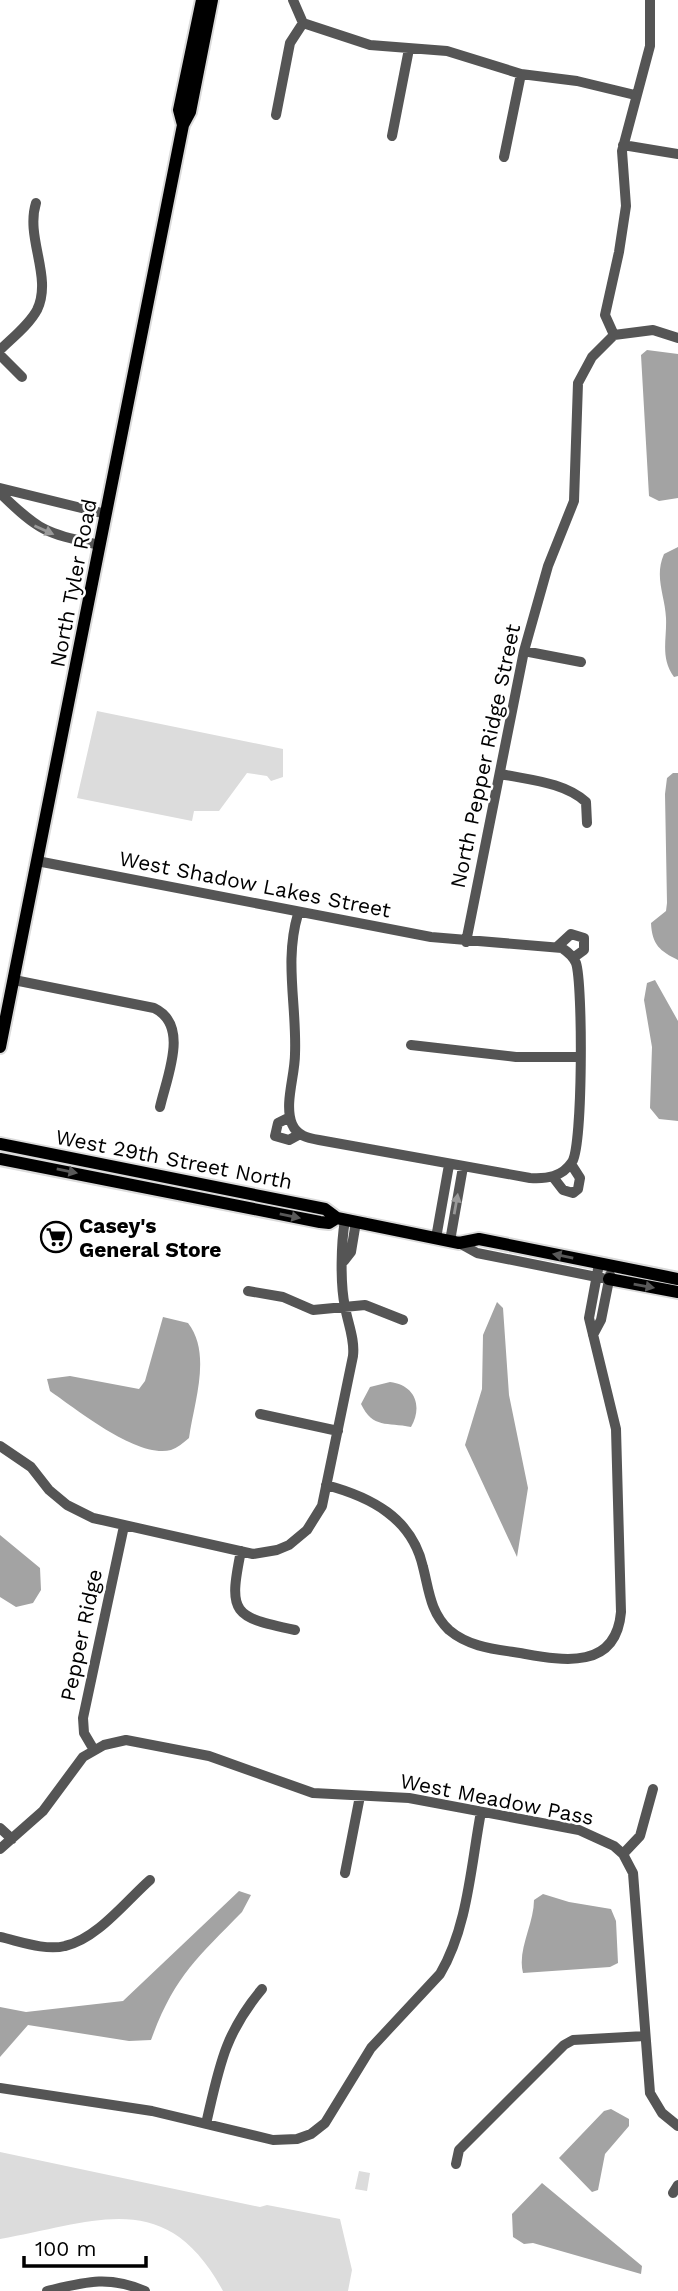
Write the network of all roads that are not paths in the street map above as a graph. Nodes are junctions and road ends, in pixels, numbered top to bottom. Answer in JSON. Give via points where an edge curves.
{"nodes":[{"id":1,"x":202,"y":0,"type":"edge"},
{"id":2,"x":212,"y":0,"type":"edge"},
{"id":3,"x":293,"y":0,"type":"edge"},
{"id":4,"x":650,"y":0,"type":"edge"},
{"id":5,"x":303,"y":23,"type":"junction"},
{"id":6,"x":410,"y":49,"type":"junction"},
{"id":7,"x":521,"y":74,"type":"junction"},
{"id":8,"x":635,"y":95,"type":"junction"},
{"id":9,"x":276,"y":115,"type":"dead end"},
{"id":10,"x":183,"y":125,"type":"junction"},
{"id":11,"x":392,"y":136,"type":"dead end"},
{"id":12,"x":624,"y":145,"type":"junction"},
{"id":13,"x":678,"y":154,"type":"edge"},
{"id":14,"x":504,"y":157,"type":"dead end"},
{"id":15,"x":36,"y":203,"type":"dead end"},
{"id":16,"x":614,"y":335,"type":"junction"},
{"id":17,"x":678,"y":338,"type":"edge"},
{"id":18,"x":0,"y":350,"type":"edge"},
{"id":19,"x":0,"y":355,"type":"edge"},
{"id":20,"x":22,"y":377,"type":"dead end"},
{"id":21,"x":0,"y":490,"type":"edge"},
{"id":22,"x":106,"y":514,"type":"junction"},
{"id":23,"x":100,"y":545,"type":"junction"},
{"id":24,"x":524,"y":650,"type":"junction"},
{"id":25,"x":581,"y":662,"type":"dead end"},
{"id":26,"x":501,"y":774,"type":"junction"},
{"id":27,"x":587,"y":823,"type":"dead end"},
{"id":28,"x":37,"y":861,"type":"junction"},
{"id":29,"x":298,"y":914,"type":"junction"},
{"id":30,"x":466,"y":942,"type":"junction"},
{"id":31,"x":558,"y":946,"type":"junction"},
{"id":32,"x":573,"y":958,"type":"junction"},
{"id":33,"x":14,"y":980,"type":"junction"},
{"id":34,"x":411,"y":1045,"type":"dead end"},
{"id":35,"x":0,"y":1047,"type":"edge"},
{"id":36,"x":580,"y":1056,"type":"junction"},
{"id":37,"x":160,"y":1107,"type":"dead end"},
{"id":38,"x":290,"y":1117,"type":"junction"},
{"id":39,"x":300,"y":1134,"type":"junction"},
{"id":40,"x":0,"y":1144,"type":"edge"},
{"id":41,"x":0,"y":1159,"type":"edge"},
{"id":42,"x":571,"y":1164,"type":"junction"},
{"id":43,"x":449,"y":1165,"type":"junction"},
{"id":44,"x":463,"y":1167,"type":"junction"},
{"id":45,"x":553,"y":1177,"type":"junction"},
{"id":46,"x":146,"y":1180,"type":"junction"},
{"id":47,"x":346,"y":1220,"type":"junction"},
{"id":48,"x":436,"y":1238,"type":"junction"},
{"id":49,"x":454,"y":1242,"type":"junction"},
{"id":50,"x":604,"y":1271,"type":"junction"},
{"id":51,"x":678,"y":1279,"type":"edge"},
{"id":52,"x":248,"y":1291,"type":"dead end"},
{"id":53,"x":678,"y":1292,"type":"edge"},
{"id":54,"x":592,"y":1302,"type":"junction"},
{"id":55,"x":604,"y":1305,"type":"junction"},
{"id":56,"x":345,"y":1307,"type":"junction"},
{"id":57,"x":403,"y":1320,"type":"dead end"},
{"id":58,"x":593,"y":1335,"type":"junction"},
{"id":59,"x":260,"y":1414,"type":"dead end"},
{"id":60,"x":338,"y":1431,"type":"junction"},
{"id":61,"x":0,"y":1446,"type":"edge"},
{"id":62,"x":326,"y":1485,"type":"junction"},
{"id":63,"x":124,"y":1526,"type":"junction"},
{"id":64,"x":241,"y":1551,"type":"junction"},
{"id":65,"x":295,"y":1630,"type":"dead end"},
{"id":66,"x":94,"y":1750,"type":"junction"},
{"id":67,"x":653,"y":1789,"type":"dead end"},
{"id":68,"x":360,"y":1796,"type":"junction"},
{"id":69,"x":481,"y":1812,"type":"junction"},
{"id":70,"x":0,"y":1828,"type":"edge"},
{"id":71,"x":12,"y":1839,"type":"junction"},
{"id":72,"x":0,"y":1849,"type":"edge"},
{"id":73,"x":622,"y":1854,"type":"junction"},
{"id":74,"x":345,"y":1873,"type":"dead end"},
{"id":75,"x":150,"y":1880,"type":"dead end"},
{"id":76,"x":0,"y":1937,"type":"edge"},
{"id":77,"x":262,"y":1989,"type":"dead end"},
{"id":78,"x":645,"y":2036,"type":"junction"},
{"id":79,"x":0,"y":2088,"type":"edge"},
{"id":80,"x":206,"y":2124,"type":"junction"},
{"id":81,"x":678,"y":2126,"type":"edge"},
{"id":82,"x":456,"y":2164,"type":"dead end"},
{"id":83,"x":47,"y":2291,"type":"edge"},
{"id":84,"x":145,"y":2291,"type":"edge"}],
"edges":[{"from":1,"to":10,"type":"main road","name":"North Tyler Road","via":[[179,110]]},
{"from":2,"to":10,"type":"main road","name":"North Tyler Road","via":[[190,112]]},
{"from":3,"to":5,"type":"street"},
{"from":4,"to":8,"type":"street","via":[[650,46]]},
{"from":5,"to":6,"type":"street","via":[[346,39]]},
{"from":5,"to":9,"type":"street","via":[[290,43]]},
{"from":6,"to":7,"type":"street","via":[[447,51]]},
{"from":6,"to":11,"type":"street"},
{"from":7,"to":8,"type":"street"},
{"from":7,"to":14,"type":"street"},
{"from":8,"to":12,"type":"street"},
{"from":10,"to":22,"type":"main road","name":"North Tyler Road"},
{"from":12,"to":13,"type":"street"},
{"from":12,"to":16,"type":"street","via":[[626,206],[605,315]]},
{"from":15,"to":18,"type":"street","via":[[31,219],[42,292],[33,317]]},
{"from":16,"to":17,"type":"street","via":[[653,330]]},
{"from":16,"to":24,"type":"street","name":"North Pepper Ridge Street","via":[[592,356],[578,383],[574,501],[548,566]]},
{"from":19,"to":20,"type":"street"},
{"from":21,"to":22,"type":"street"},
{"from":21,"to":23,"type":"street","one_way":true,"via":[[34,526]]},
{"from":22,"to":23,"type":"main road","name":"North Tyler Road"},
{"from":23,"to":28,"type":"main road","name":"North Tyler Road"},
{"from":24,"to":25,"type":"street"},
{"from":24,"to":26,"type":"street","name":"North Pepper Ridge Street"},
{"from":26,"to":27,"type":"street","via":[[565,788],[586,802]]},
{"from":26,"to":30,"type":"street","name":"North Pepper Ridge Street"},
{"from":28,"to":29,"type":"street","name":"West Shadow Lakes Street"},
{"from":28,"to":33,"type":"main road","name":"North Tyler Road"},
{"from":29,"to":30,"type":"street","name":"West Shadow Lakes Street"},
{"from":29,"to":38,"type":"street","via":[[290,964],[296,1053]]},
{"from":30,"to":31,"type":"street"},
{"from":31,"to":32,"type":"street"},
{"from":31,"to":32,"type":"street","via":[[571,934],[584,938],[584,950]]},
{"from":32,"to":36,"type":"street","via":[[578,972]]},
{"from":33,"to":35,"type":"main road","name":"North Tyler Road"},
{"from":33,"to":37,"type":"street","via":[[164,1013],[175,1034]]},
{"from":34,"to":36,"type":"street","via":[[516,1058]]},
{"from":36,"to":42,"type":"street","via":[[576,1154]]},
{"from":38,"to":39,"type":"street"},
{"from":38,"to":39,"type":"street","via":[[278,1123],[275,1136],[289,1140]]},
{"from":39,"to":43,"type":"street"},
{"from":40,"to":46,"type":"main road","name":"West 29th Street North"},
{"from":41,"to":46,"type":"main road","name":"West 29th Street North","one_way":true},
{"from":42,"to":45,"type":"street"},
{"from":42,"to":45,"type":"street","via":[[580,1178],[573,1193],[563,1190]]},
{"from":43,"to":44,"type":"street"},
{"from":43,"to":48,"type":"street"},
{"from":44,"to":45,"type":"street","via":[[530,1178]]},
{"from":49,"to":44,"type":"street","one_way":true},
{"from":46,"to":47,"type":"main road","name":"West 29th Street North","via":[[325,1209]]},
{"from":47,"to":48,"type":"main road","name":"West 29th Street North"},
{"from":47,"to":56,"type":"street","via":[[340,1251]]},
{"from":48,"to":49,"type":"main road","name":"West 29th Street North"},
{"from":49,"to":50,"type":"main road","name":"West 29th Street North","via":[[479,1239]]},
{"from":50,"to":51,"type":"main road","name":"West 29th Street North"},
{"from":50,"to":53,"type":"main road","name":"West 29th Street North","one_way":true},
{"from":50,"to":54,"type":"street"},
{"from":50,"to":55,"type":"street"},
{"from":52,"to":56,"type":"street","via":[[283,1297],[313,1310]]},
{"from":54,"to":55,"type":"street"},
{"from":54,"to":58,"type":"street"},
{"from":55,"to":58,"type":"street"},
{"from":56,"to":57,"type":"street","via":[[377,1308]]},
{"from":56,"to":60,"type":"street","via":[[354,1345]]},
{"from":58,"to":62,"type":"street","via":[[616,1429],[621,1612],[610,1643],[596,1653],[573,1661],[462,1639],[435,1612],[416,1545],[395,1517],[357,1493]]},
{"from":59,"to":60,"type":"street"},
{"from":60,"to":62,"type":"street"},
{"from":61,"to":63,"type":"street","via":[[31,1467],[67,1505]]},
{"from":62,"to":64,"type":"street","via":[[314,1521],[289,1545],[253,1554]]},
{"from":63,"to":64,"type":"street"},
{"from":63,"to":66,"type":"street","name":"Pepper Ridge","via":[[83,1718],[84,1733]]},
{"from":64,"to":65,"type":"street","via":[[233,1588],[237,1607],[255,1622]]},
{"from":66,"to":68,"type":"street","name":"West Meadow Pass","via":[[117,1741],[138,1740],[209,1756],[313,1793]]},
{"from":66,"to":71,"type":"street","via":[[43,1811]]},
{"from":67,"to":73,"type":"street","via":[[640,1836]]},
{"from":68,"to":69,"type":"street","name":"West Meadow Pass","via":[[409,1798]]},
{"from":68,"to":74,"type":"street"},
{"from":69,"to":73,"type":"street","name":"West Meadow Pass","via":[[594,1835]]},
{"from":69,"to":80,"type":"street","via":[[448,1962],[371,2048],[325,2123],[304,2137],[273,2140]]},
{"from":70,"to":71,"type":"street"},
{"from":71,"to":72,"type":"street"},
{"from":73,"to":78,"type":"street","via":[[637,1888]]},
{"from":75,"to":76,"type":"street","via":[[89,1935],[64,1947]]},
{"from":77,"to":80,"type":"street","via":[[229,2036]]},
{"from":78,"to":81,"type":"street","via":[[650,2093],[662,2113]]},
{"from":78,"to":82,"type":"street","via":[[573,2040],[564,2045],[459,2150]]},
{"from":79,"to":80,"type":"street","via":[[152,2111]]},
{"from":83,"to":84,"type":"street","via":[[101,2279]]}]}
